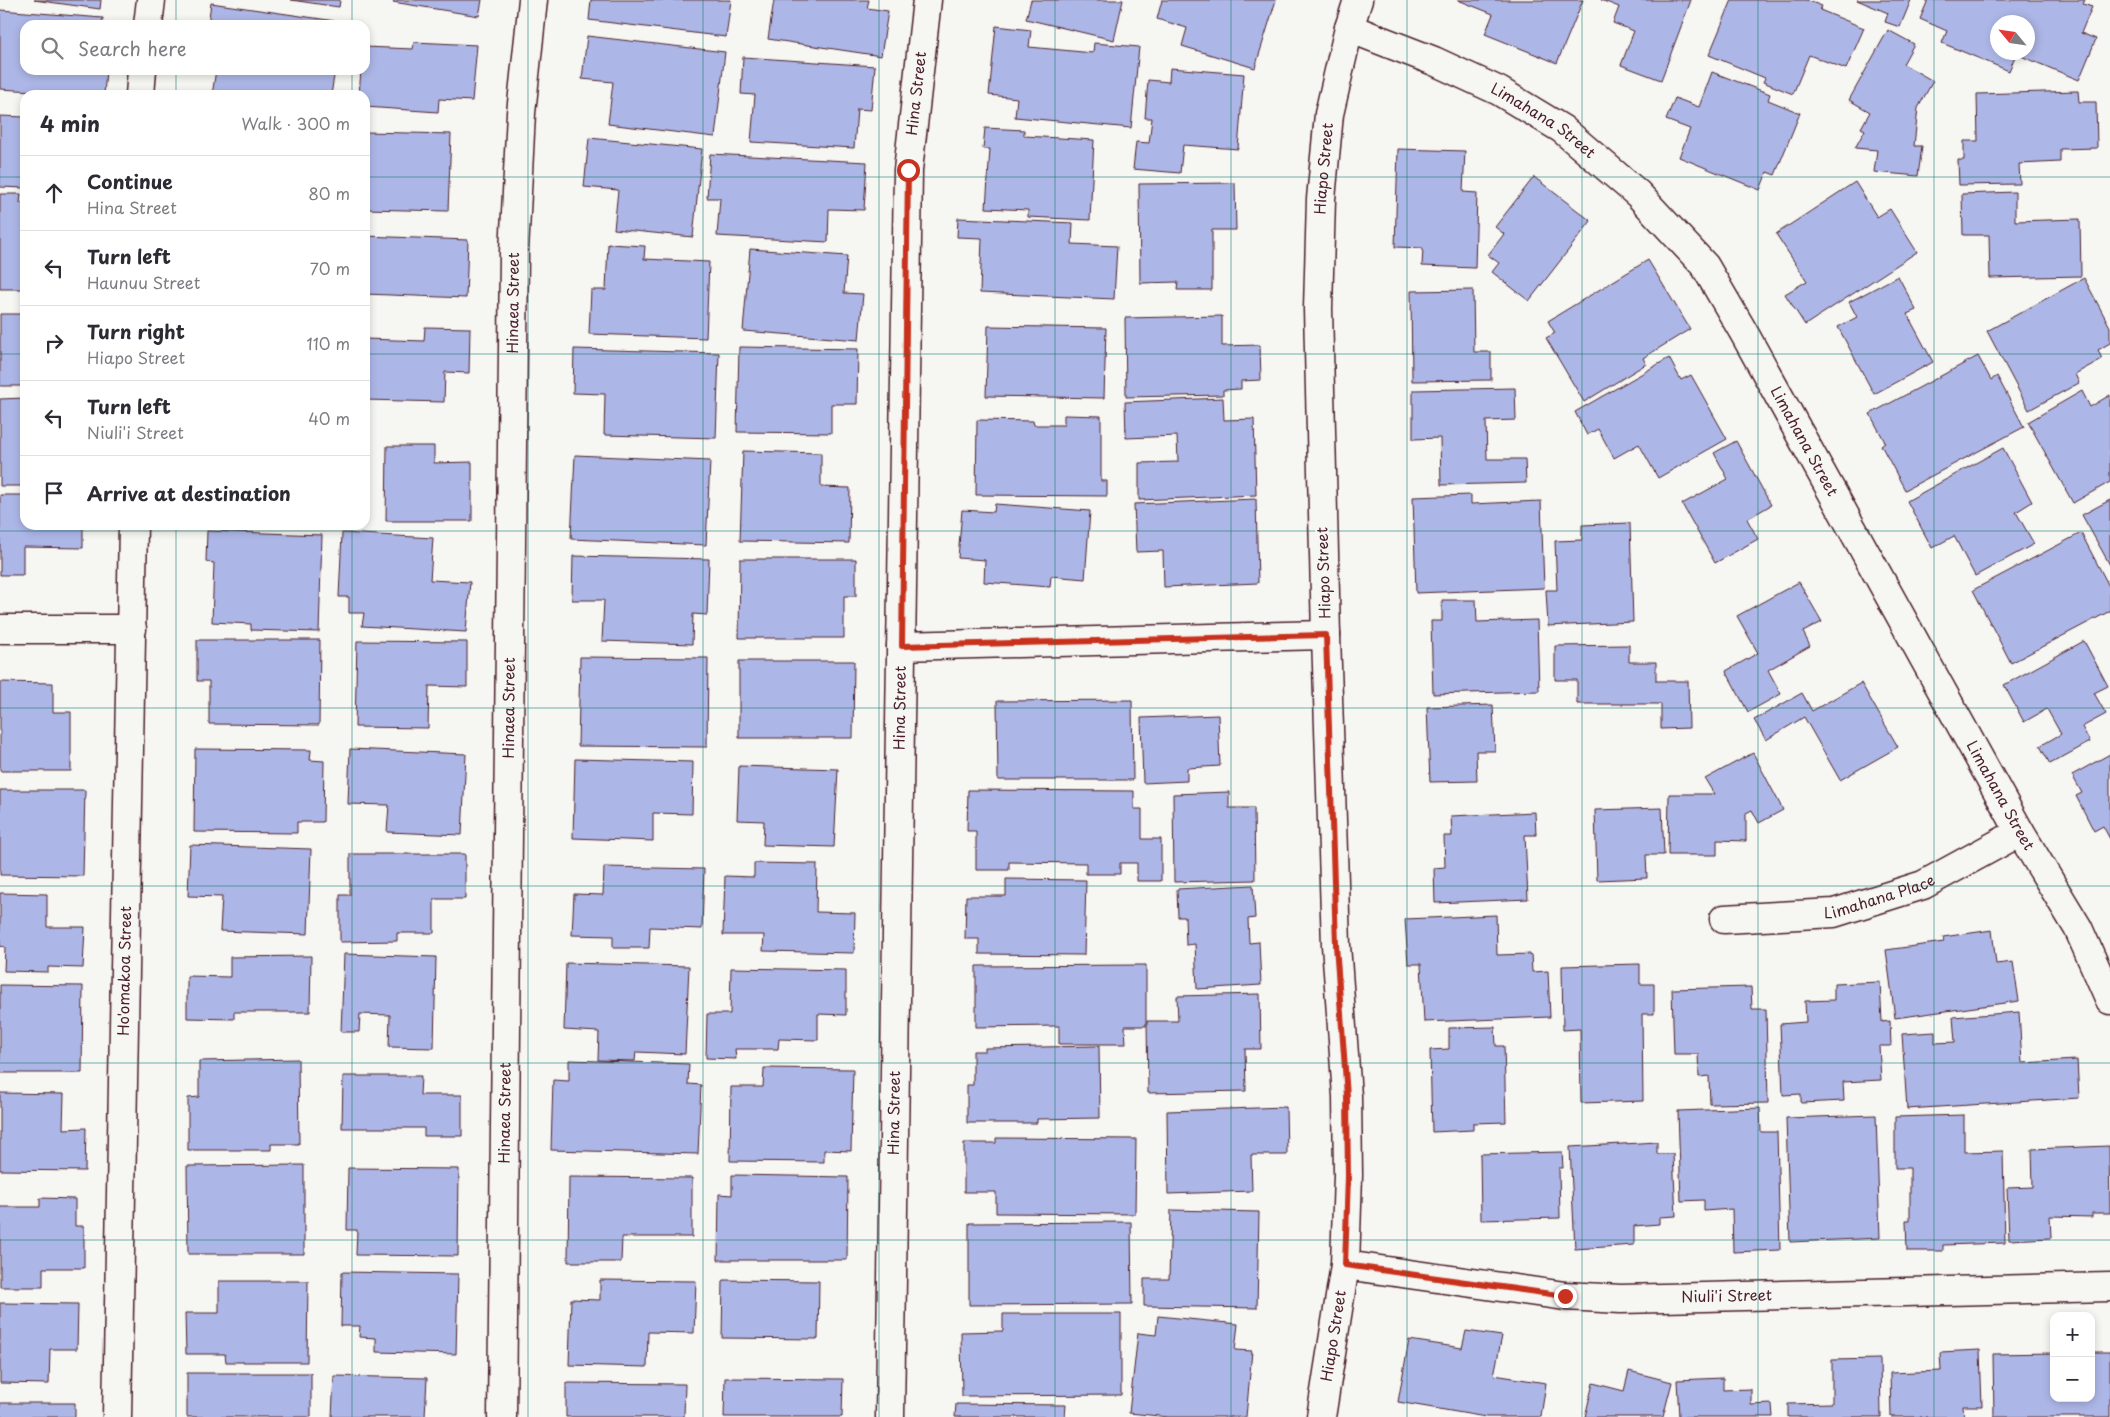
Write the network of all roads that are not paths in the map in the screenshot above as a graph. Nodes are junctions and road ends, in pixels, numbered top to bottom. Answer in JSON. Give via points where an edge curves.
{"nodes":[{"id":1,"x":151,"y":0,"type":"edge"},
{"id":2,"x":532,"y":0,"type":"edge"},
{"id":3,"x":927,"y":0,"type":"edge"},
{"id":4,"x":1358,"y":0,"type":"edge"},
{"id":5,"x":149,"y":20,"type":"edge"},
{"id":6,"x":1349,"y":28,"type":"junction"},
{"id":7,"x":142,"y":75,"type":"edge"},
{"id":8,"x":140,"y":90,"type":"edge"},
{"id":9,"x":133,"y":530,"type":"edge"},
{"id":10,"x":0,"y":629,"type":"edge"},
{"id":11,"x":132,"y":629,"type":"junction"},
{"id":12,"x":1326,"y":635,"type":"junction"},
{"id":13,"x":902,"y":646,"type":"junction"},
{"id":14,"x":2020,"y":832,"type":"junction"},
{"id":15,"x":1724,"y":919,"type":"dead end"},
{"id":16,"x":2110,"y":1000,"type":"edge"},
{"id":17,"x":1345,"y":1265,"type":"junction"},
{"id":18,"x":2110,"y":1287,"type":"edge"},
{"id":19,"x":117,"y":1417,"type":"edge"},
{"id":20,"x":502,"y":1417,"type":"edge"},
{"id":21,"x":890,"y":1417,"type":"edge"},
{"id":22,"x":1321,"y":1417,"type":"edge"}],
"edges":[{"from":1,"to":5,"type":"street"},
{"from":2,"to":20,"type":"street","name":"Hinaea Street","via":[[521,113],[514,252]]},
{"from":3,"to":13,"type":"street","name":"Hina Street","via":[[908,170]]},
{"from":4,"to":6,"type":"street","name":"Hiapo Street"},
{"from":6,"to":12,"type":"street","name":"Hiapo Street","via":[[1329,114],[1320,199],[1318,309]]},
{"from":6,"to":14,"type":"street","name":"Limahana Street","via":[[1499,91],[1562,129],[1638,194],[1705,266]]},
{"from":7,"to":8,"type":"street"},
{"from":9,"to":11,"type":"street","name":"Ho'omakoa Street"},
{"from":10,"to":11,"type":"street"},
{"from":11,"to":19,"type":"street","name":"Ho'omakoa Street"},
{"from":12,"to":13,"type":"street"},
{"from":12,"to":17,"type":"street","name":"Hiapo Street","via":[[1336,945],[1347,1096]]},
{"from":13,"to":21,"type":"street","name":"Hina Street"},
{"from":14,"to":15,"type":"street","name":"Limahana Place","via":[[1923,885],[1834,913]]},
{"from":14,"to":16,"type":"street","name":"Limahana Street","via":[[2078,928]]},
{"from":17,"to":18,"type":"street","name":"Niuli'i Street","via":[[1565,1296],[1621,1299]]},
{"from":17,"to":22,"type":"street","name":"Hiapo Street"}]}
